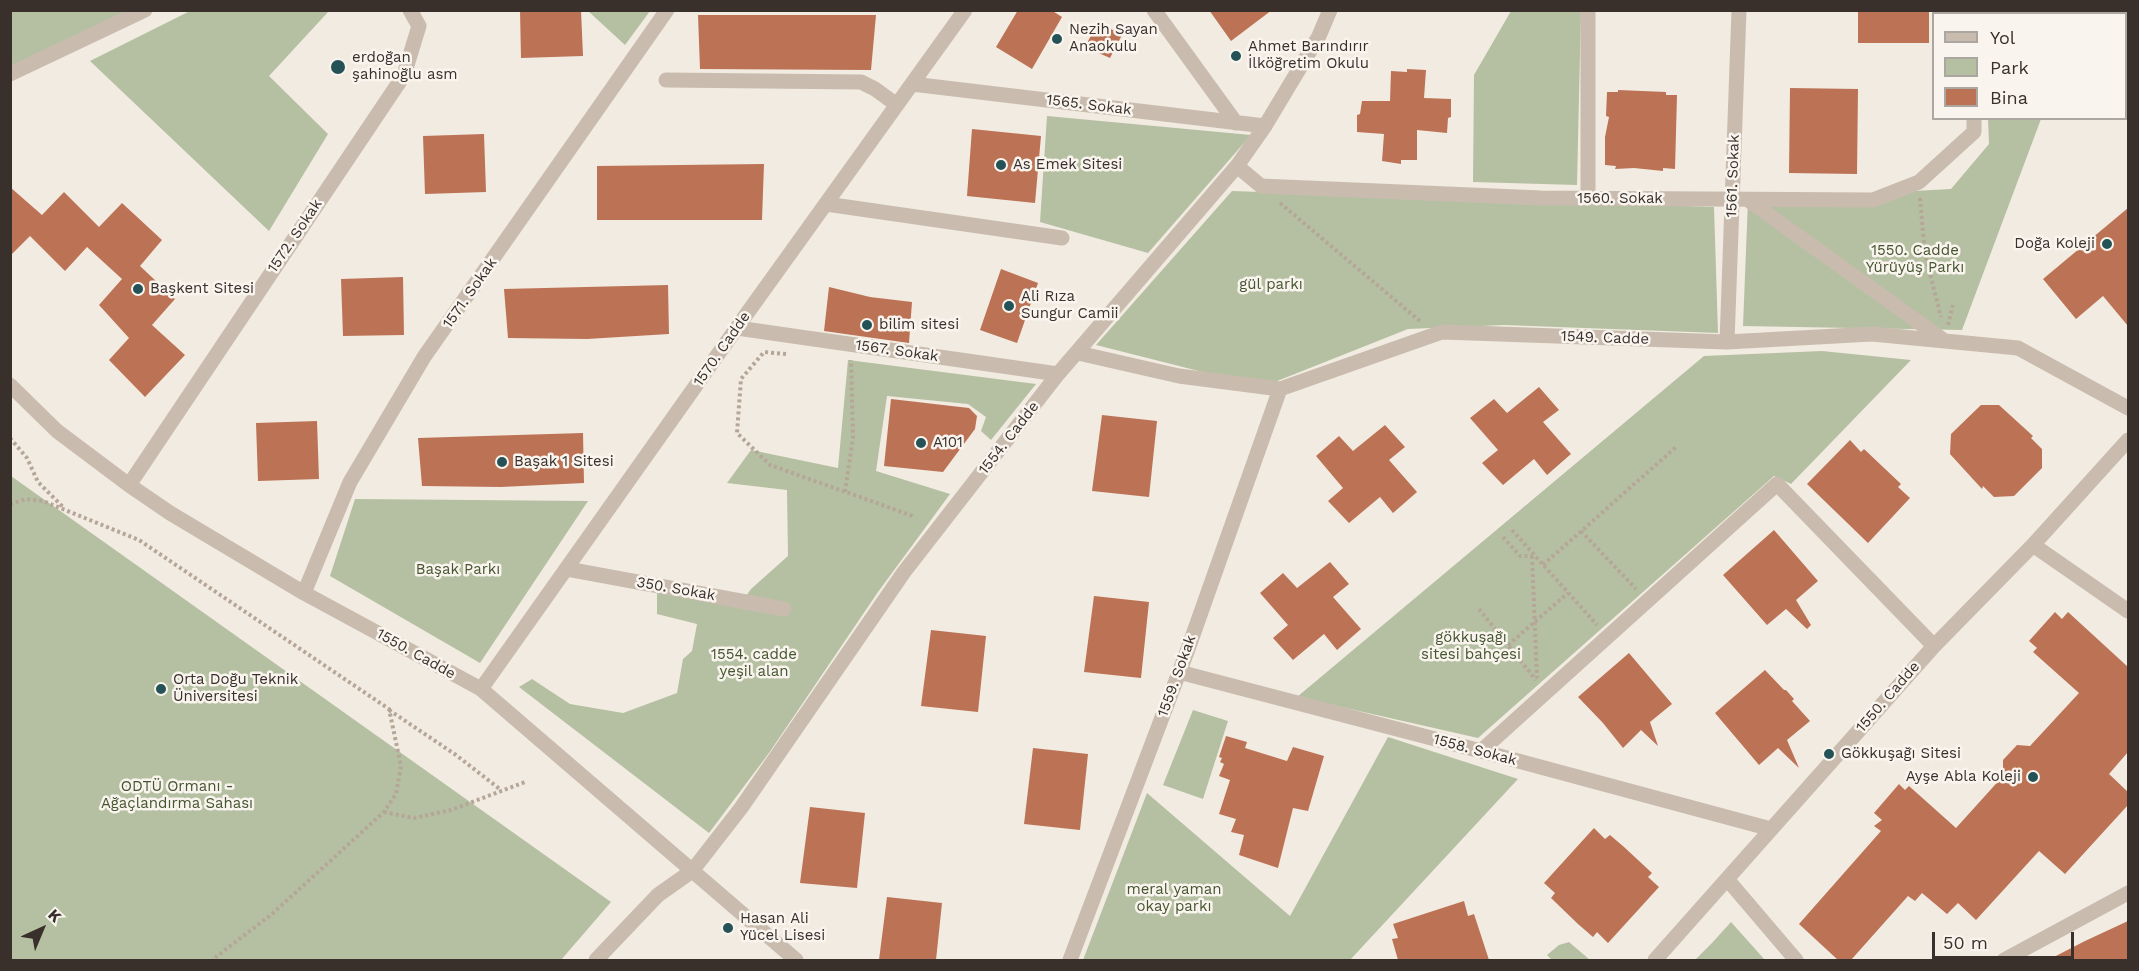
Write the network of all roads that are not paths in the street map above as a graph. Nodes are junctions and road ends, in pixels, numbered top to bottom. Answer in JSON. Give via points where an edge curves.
{"nodes":[{"id":1,"x":145,"y":10,"type":"edge"},
{"id":2,"x":410,"y":10,"type":"edge"},
{"id":3,"x":667,"y":10,"type":"edge"},
{"id":4,"x":965,"y":10,"type":"edge"},
{"id":5,"x":1154,"y":10,"type":"edge"},
{"id":6,"x":1330,"y":10,"type":"edge"},
{"id":7,"x":1588,"y":10,"type":"edge"},
{"id":8,"x":1739,"y":10,"type":"edge"},
{"id":9,"x":10,"y":74,"type":"edge"},
{"id":10,"x":666,"y":80,"type":"dead end"},
{"id":11,"x":912,"y":84,"type":"junction"},
{"id":12,"x":897,"y":105,"type":"junction"},
{"id":13,"x":1974,"y":120,"type":"edge"},
{"id":14,"x":1236,"y":123,"type":"junction"},
{"id":15,"x":1265,"y":126,"type":"junction"},
{"id":16,"x":1237,"y":166,"type":"junction"},
{"id":17,"x":1588,"y":198,"type":"junction"},
{"id":18,"x":1732,"y":200,"type":"junction"},
{"id":19,"x":1748,"y":200,"type":"junction"},
{"id":20,"x":826,"y":204,"type":"junction"},
{"id":21,"x":1062,"y":238,"type":"dead end"},
{"id":22,"x":737,"y":328,"type":"junction"},
{"id":23,"x":1944,"y":333,"type":"junction"},
{"id":24,"x":1727,"y":342,"type":"junction"},
{"id":25,"x":1078,"y":353,"type":"junction"},
{"id":26,"x":1058,"y":374,"type":"junction"},
{"id":27,"x":10,"y":385,"type":"edge"},
{"id":28,"x":1280,"y":389,"type":"junction"},
{"id":29,"x":2128,"y":408,"type":"edge"},
{"id":30,"x":2128,"y":440,"type":"edge"},
{"id":31,"x":129,"y":485,"type":"junction"},
{"id":32,"x":2033,"y":545,"type":"junction"},
{"id":33,"x":567,"y":569,"type":"junction"},
{"id":34,"x":304,"y":593,"type":"junction"},
{"id":35,"x":784,"y":609,"type":"dead end"},
{"id":36,"x":2128,"y":611,"type":"edge"},
{"id":37,"x":1934,"y":646,"type":"junction"},
{"id":38,"x":1179,"y":672,"type":"junction"},
{"id":39,"x":481,"y":689,"type":"junction"},
{"id":40,"x":1481,"y":751,"type":"junction"},
{"id":41,"x":1771,"y":830,"type":"junction"},
{"id":42,"x":692,"y":871,"type":"junction"},
{"id":43,"x":1727,"y":879,"type":"junction"},
{"id":44,"x":2128,"y":893,"type":"edge"},
{"id":45,"x":596,"y":960,"type":"edge"},
{"id":46,"x":796,"y":960,"type":"edge"},
{"id":47,"x":1070,"y":960,"type":"edge"},
{"id":48,"x":1655,"y":960,"type":"edge"},
{"id":49,"x":1796,"y":960,"type":"edge"},
{"id":50,"x":2004,"y":960,"type":"edge"}],
"edges":[{"from":1,"to":9,"type":"street"},
{"from":2,"to":31,"type":"street","name":"1572. Sokak","via":[[419,26],[404,75]]},
{"from":3,"to":34,"type":"street","name":"1571. Sokak","via":[[424,357],[350,482]]},
{"from":4,"to":11,"type":"street","name":"1570. Cadde"},
{"from":5,"to":14,"type":"street"},
{"from":6,"to":15,"type":"street","name":"1554. Cadde","via":[[1319,36]]},
{"from":7,"to":17,"type":"street"},
{"from":8,"to":18,"type":"street","name":"1561. Sokak"},
{"from":10,"to":12,"type":"street","via":[[861,82]]},
{"from":11,"to":12,"type":"street","name":"1570. Cadde"},
{"from":11,"to":14,"type":"street","name":"1565. Sokak"},
{"from":12,"to":20,"type":"street","name":"1570. Cadde"},
{"from":13,"to":19,"type":"street","name":"1560. Sokak","via":[[1974,132],[1919,182],[1873,201]]},
{"from":14,"to":15,"type":"street","name":"1565. Sokak"},
{"from":15,"to":16,"type":"street","name":"1554. Cadde"},
{"from":16,"to":17,"type":"street","name":"1560. Sokak","via":[[1261,186]]},
{"from":16,"to":25,"type":"street","name":"1554. Cadde"},
{"from":17,"to":18,"type":"street","name":"1560. Sokak"},
{"from":18,"to":19,"type":"street","name":"1560. Sokak"},
{"from":18,"to":24,"type":"street","name":"1561. Sokak"},
{"from":19,"to":23,"type":"street"},
{"from":20,"to":21,"type":"street"},
{"from":20,"to":22,"type":"street","name":"1570. Cadde"},
{"from":22,"to":26,"type":"street","name":"1567. Sokak"},
{"from":22,"to":33,"type":"street","name":"1570. Cadde"},
{"from":23,"to":24,"type":"street","name":"1549. Cadde"},
{"from":23,"to":29,"type":"street","name":"1549. Cadde","via":[[2018,348]]},
{"from":24,"to":28,"type":"street","name":"1549. Cadde","via":[[1442,332]]},
{"from":25,"to":26,"type":"street","name":"1554. Cadde"},
{"from":25,"to":28,"type":"street","name":"1549. Cadde","via":[[1179,376]]},
{"from":26,"to":42,"type":"street","name":"1554. Cadde","via":[[904,572],[741,808]]},
{"from":27,"to":31,"type":"street","name":"1550. Cadde","via":[[57,431]]},
{"from":28,"to":38,"type":"street","name":"1559. Sokak"},
{"from":30,"to":32,"type":"street","name":"1550. Cadde"},
{"from":31,"to":34,"type":"street","name":"1550. Cadde"},
{"from":32,"to":36,"type":"street"},
{"from":32,"to":37,"type":"street","name":"1550. Cadde"},
{"from":33,"to":35,"type":"street","name":"350. Sokak"},
{"from":33,"to":39,"type":"street","name":"1570. Cadde"},
{"from":34,"to":39,"type":"street","name":"1550. Cadde"},
{"from":37,"to":40,"type":"street","via":[[1777,484]]},
{"from":37,"to":41,"type":"street","name":"1550. Cadde"},
{"from":38,"to":40,"type":"street","name":"1558. Sokak"},
{"from":38,"to":47,"type":"street","name":"1559. Sokak"},
{"from":39,"to":42,"type":"street","name":"1550. Cadde"},
{"from":40,"to":41,"type":"street","name":"1558. Sokak"},
{"from":41,"to":43,"type":"street","name":"1550. Cadde"},
{"from":42,"to":45,"type":"street","name":"1554. Cadde","via":[[658,895]]},
{"from":42,"to":46,"type":"street","name":"1550. Cadde"},
{"from":43,"to":48,"type":"street","name":"1550. Cadde"},
{"from":43,"to":49,"type":"street"},
{"from":44,"to":50,"type":"street"}]}
